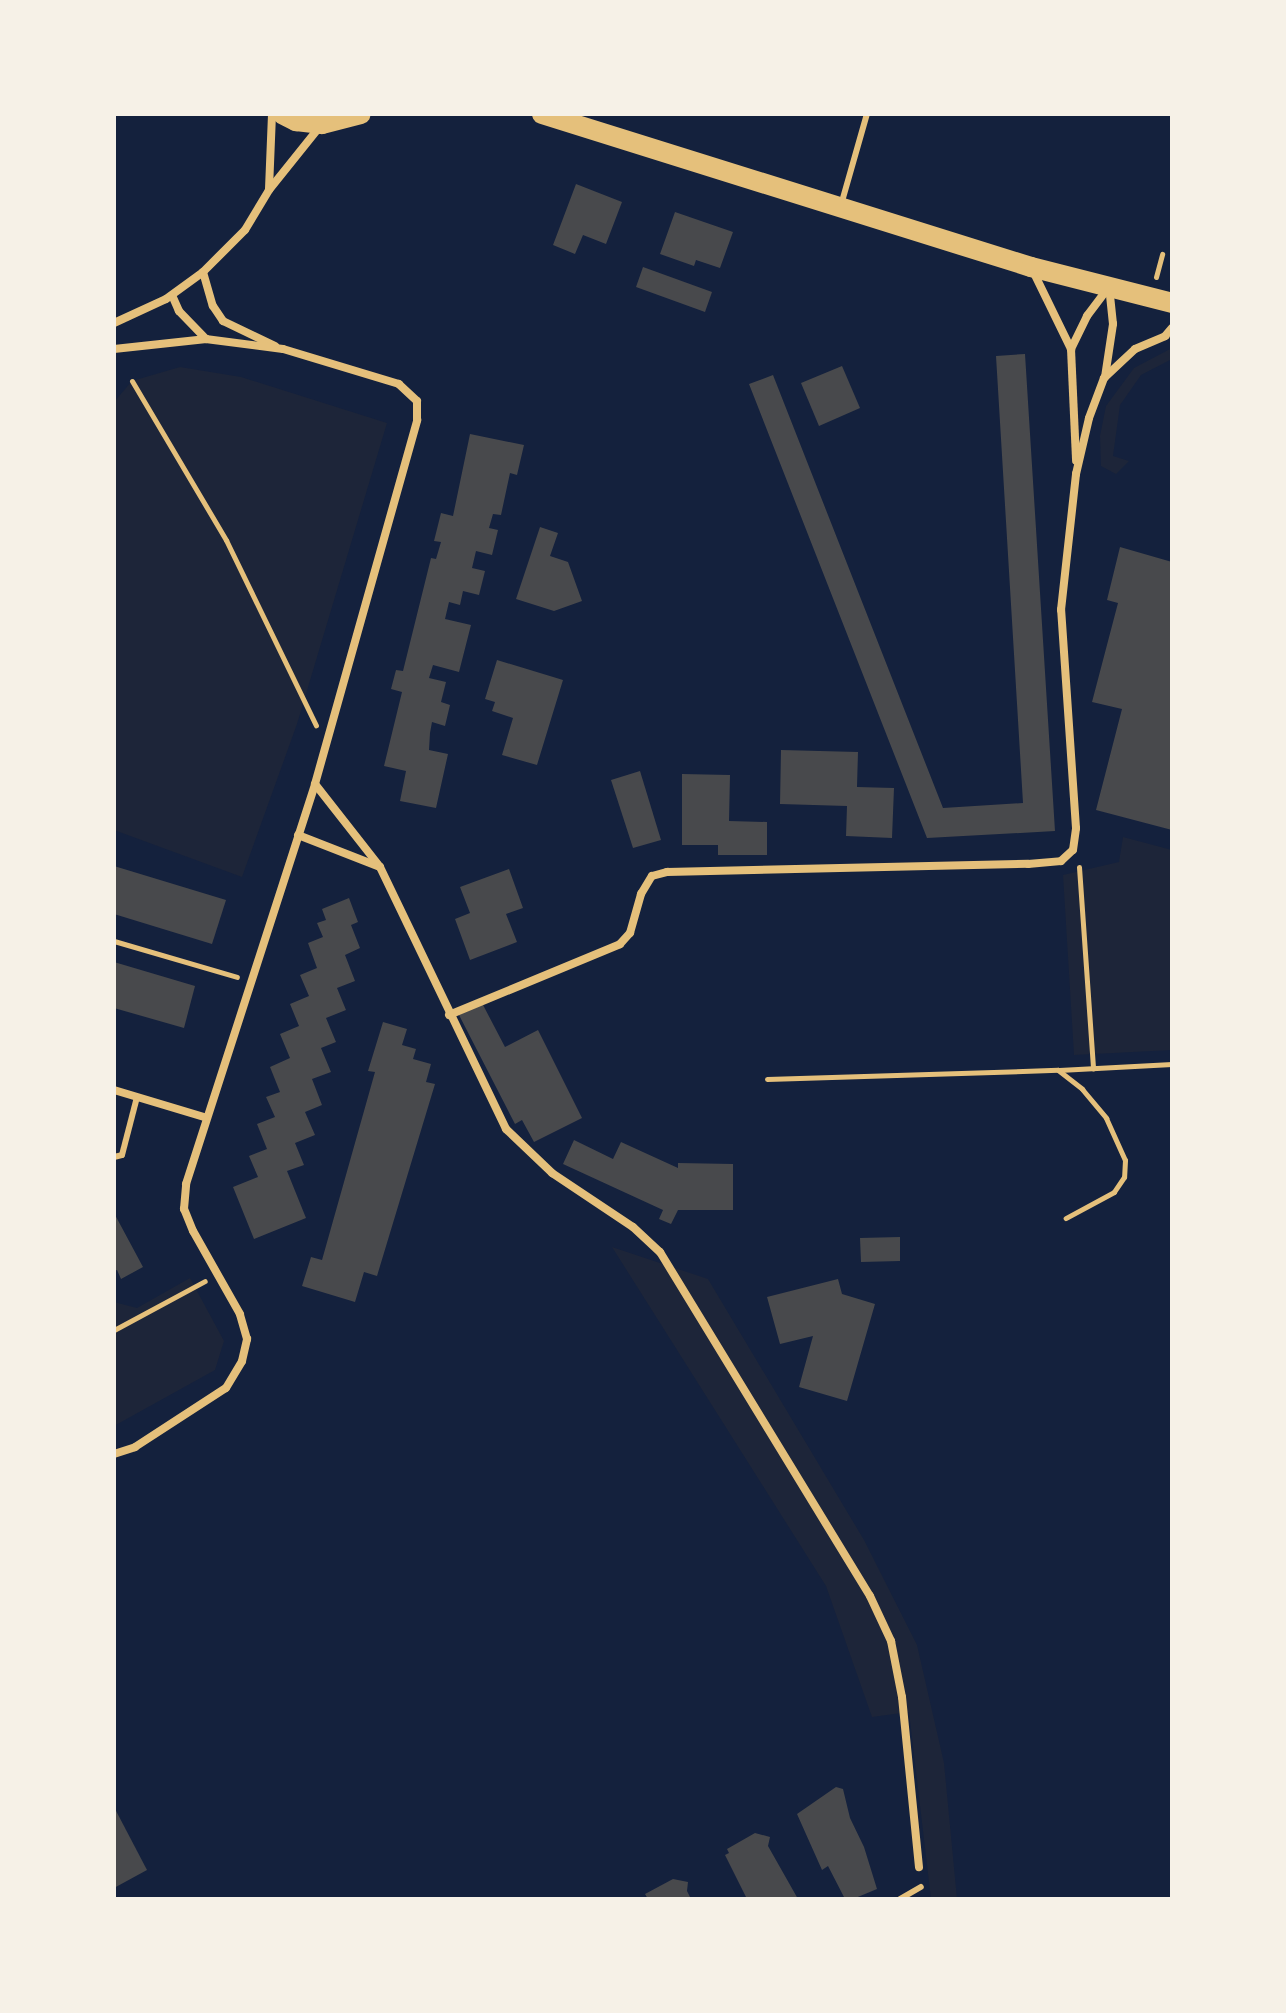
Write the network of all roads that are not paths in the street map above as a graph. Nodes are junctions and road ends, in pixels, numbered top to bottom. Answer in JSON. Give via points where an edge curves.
{"nodes":[{"id":1,"x":272,"y":114,"type":"edge"},
{"id":2,"x":282,"y":114,"type":"edge"},
{"id":3,"x":361,"y":114,"type":"edge"},
{"id":4,"x":542,"y":114,"type":"edge"},
{"id":5,"x":867,"y":114,"type":"edge"},
{"id":6,"x":322,"y":124,"type":"junction"},
{"id":7,"x":269,"y":190,"type":"junction"},
{"id":8,"x":840,"y":209,"type":"junction"},
{"id":9,"x":1031,"y":267,"type":"junction"},
{"id":10,"x":203,"y":272,"type":"junction"},
{"id":11,"x":1109,"y":286,"type":"junction"},
{"id":12,"x":172,"y":295,"type":"junction"},
{"id":13,"x":1172,"y":303,"type":"edge"},
{"id":14,"x":114,"y":323,"type":"edge"},
{"id":15,"x":1172,"y":328,"type":"edge"},
{"id":16,"x":206,"y":339,"type":"junction"},
{"id":17,"x":114,"y":349,"type":"edge"},
{"id":18,"x":283,"y":349,"type":"junction"},
{"id":19,"x":1071,"y":349,"type":"junction"},
{"id":20,"x":1104,"y":378,"type":"junction"},
{"id":21,"x":1076,"y":474,"type":"junction"},
{"id":22,"x":315,"y":784,"type":"junction"},
{"id":23,"x":298,"y":835,"type":"junction"},
{"id":24,"x":380,"y":867,"type":"junction"},
{"id":25,"x":449,"y":1015,"type":"junction"},
{"id":26,"x":114,"y":1090,"type":"edge"},
{"id":27,"x":137,"y":1097,"type":"junction"},
{"id":28,"x":204,"y":1117,"type":"junction"},
{"id":29,"x":114,"y":1157,"type":"edge"},
{"id":30,"x":116,"y":1455,"type":"edge"},
{"id":31,"x":919,"y":1867,"type":"dead end"},
{"id":32,"x":921,"y":1887,"type":"dead end"},
{"id":33,"x":900,"y":1899,"type":"edge"}],
"edges":[{"from":1,"to":7,"type":"street"},
{"from":2,"to":6,"type":"main road"},
{"from":3,"to":6,"type":"main road"},
{"from":4,"to":8,"type":"main road"},
{"from":5,"to":8,"type":"lane"},
{"from":6,"to":7,"type":"street"},
{"from":7,"to":10,"type":"street","via":[[245,230]]},
{"from":8,"to":9,"type":"main road"},
{"from":9,"to":11,"type":"main road"},
{"from":9,"to":19,"type":"street"},
{"from":10,"to":12,"type":"street"},
{"from":10,"to":18,"type":"street","via":[[223,321]]},
{"from":11,"to":13,"type":"main road"},
{"from":11,"to":19,"type":"street"},
{"from":11,"to":20,"type":"street","via":[[1113,324]]},
{"from":12,"to":14,"type":"street"},
{"from":12,"to":16,"type":"street","via":[[179,311]]},
{"from":15,"to":20,"type":"street","via":[[1135,349]]},
{"from":16,"to":17,"type":"street"},
{"from":16,"to":18,"type":"street"},
{"from":18,"to":22,"type":"street","via":[[399,384],[417,401],[417,420]]},
{"from":19,"to":21,"type":"street"},
{"from":20,"to":21,"type":"street"},
{"from":21,"to":25,"type":"street","via":[[1061,610],[1076,828],[1073,850],[1061,861],[667,872],[652,876],[630,933],[620,944]]},
{"from":22,"to":23,"type":"street"},
{"from":22,"to":24,"type":"street"},
{"from":23,"to":24,"type":"street"},
{"from":23,"to":28,"type":"street"},
{"from":24,"to":25,"type":"street"},
{"from":25,"to":31,"type":"street","via":[[506,1129],[526,1152],[660,1252],[870,1596],[891,1641],[902,1697]]},
{"from":26,"to":27,"type":"street"},
{"from":27,"to":28,"type":"street"},
{"from":27,"to":29,"type":"lane","via":[[122,1155]]},
{"from":28,"to":30,"type":"street","via":[[184,1209],[240,1314],[247,1339],[242,1361],[226,1388]]},
{"from":32,"to":33,"type":"lane"}]}
